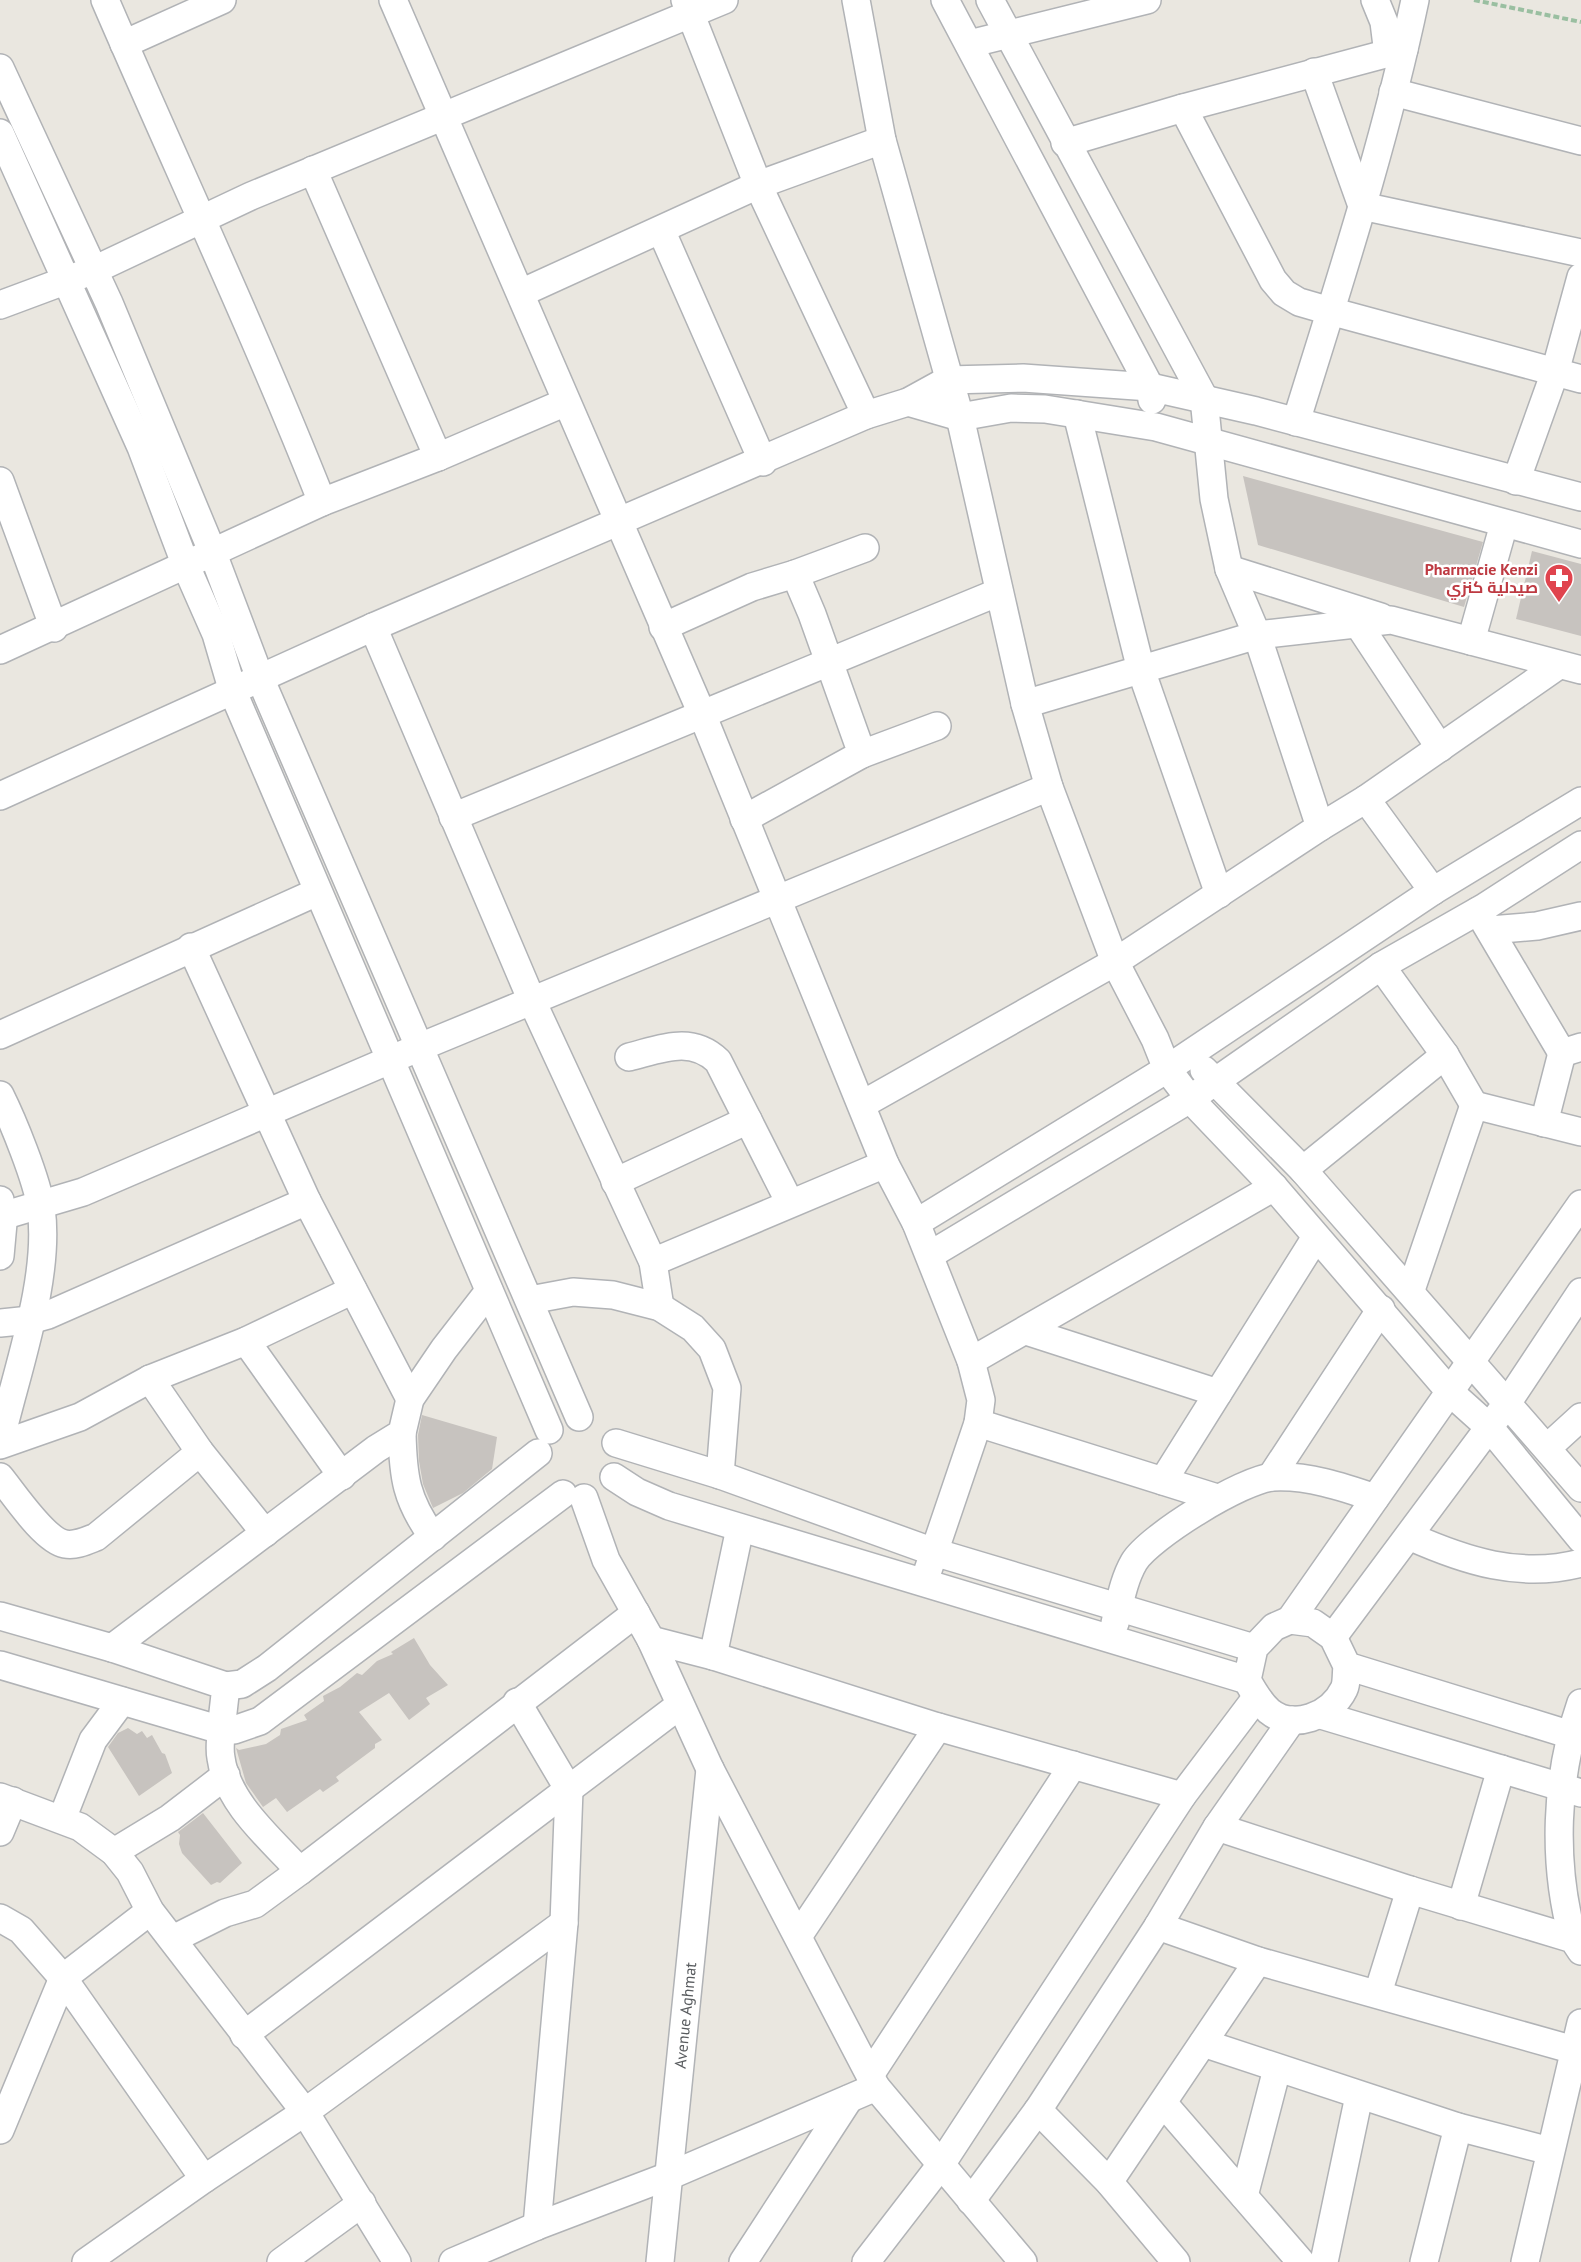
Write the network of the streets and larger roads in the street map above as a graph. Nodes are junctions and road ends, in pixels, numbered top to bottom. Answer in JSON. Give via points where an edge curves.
{"nodes":[{"id":1,"x":105,"y":0,"type":"edge"},
{"id":2,"x":222,"y":0,"type":"edge"},
{"id":3,"x":393,"y":0,"type":"edge"},
{"id":4,"x":724,"y":0,"type":"edge"},
{"id":5,"x":856,"y":0,"type":"edge"},
{"id":6,"x":945,"y":0,"type":"edge"},
{"id":7,"x":990,"y":0,"type":"edge"},
{"id":8,"x":1146,"y":0,"type":"edge"},
{"id":9,"x":1375,"y":0,"type":"edge"},
{"id":10,"x":1415,"y":0,"type":"edge"},
{"id":11,"x":688,"y":7,"type":"edge"},
{"id":12,"x":1009,"y":34,"type":"junction"},
{"id":13,"x":124,"y":44,"type":"junction"},
{"id":14,"x":969,"y":44,"type":"junction"},
{"id":15,"x":1396,"y":51,"type":"junction"},
{"id":16,"x":0,"y":68,"type":"edge"},
{"id":17,"x":1314,"y":72,"type":"junction"},
{"id":18,"x":1393,"y":92,"type":"junction"},
{"id":19,"x":1183,"y":108,"type":"junction"},
{"id":20,"x":445,"y":117,"type":"junction"},
{"id":21,"x":0,"y":133,"type":"edge"},
{"id":22,"x":882,"y":140,"type":"junction"},
{"id":23,"x":1581,"y":141,"type":"edge"},
{"id":24,"x":1065,"y":143,"type":"junction"},
{"id":25,"x":313,"y":170,"type":"junction"},
{"id":26,"x":758,"y":185,"type":"junction"},
{"id":27,"x":1362,"y":206,"type":"junction"},
{"id":28,"x":200,"y":219,"type":"junction"},
{"id":29,"x":661,"y":230,"type":"junction"},
{"id":30,"x":1581,"y":253,"type":"edge"},
{"id":31,"x":94,"y":270,"type":"junction"},
{"id":32,"x":1581,"y":277,"type":"edge"},
{"id":33,"x":68,"y":281,"type":"junction"},
{"id":34,"x":521,"y":293,"type":"junction"},
{"id":35,"x":0,"y":305,"type":"edge"},
{"id":36,"x":1330,"y":311,"type":"junction"},
{"id":37,"x":1555,"y":372,"type":"junction"},
{"id":38,"x":1581,"y":379,"type":"edge"},
{"id":39,"x":948,"y":380,"type":"junction"},
{"id":40,"x":1150,"y":387,"type":"junction"},
{"id":41,"x":1204,"y":398,"type":"junction"},
{"id":42,"x":566,"y":402,"type":"junction"},
{"id":43,"x":908,"y":402,"type":"junction"},
{"id":44,"x":1077,"y":414,"type":"junction"},
{"id":45,"x":866,"y":415,"type":"junction"},
{"id":46,"x":960,"y":417,"type":"junction"},
{"id":47,"x":1296,"y":422,"type":"junction"},
{"id":48,"x":1155,"y":428,"type":"junction"},
{"id":49,"x":1207,"y":442,"type":"junction"},
{"id":50,"x":438,"y":457,"type":"junction"},
{"id":51,"x":763,"y":462,"type":"junction"},
{"id":52,"x":0,"y":481,"type":"edge"},
{"id":53,"x":1516,"y":481,"type":"junction"},
{"id":54,"x":1581,"y":497,"type":"edge"},
{"id":55,"x":322,"y":502,"type":"junction"},
{"id":56,"x":617,"y":523,"type":"junction"},
{"id":57,"x":1504,"y":524,"type":"junction"},
{"id":58,"x":1581,"y":544,"type":"edge"},
{"id":59,"x":865,"y":548,"type":"dead end"},
{"id":60,"x":212,"y":551,"type":"junction"},
{"id":61,"x":186,"y":566,"type":"junction"},
{"id":62,"x":1229,"y":569,"type":"junction"},
{"id":63,"x":795,"y":574,"type":"junction"},
{"id":64,"x":999,"y":592,"type":"junction"},
{"id":65,"x":1391,"y":620,"type":"junction"},
{"id":66,"x":1358,"y":624,"type":"junction"},
{"id":67,"x":373,"y":627,"type":"junction"},
{"id":68,"x":663,"y":627,"type":"junction"},
{"id":69,"x":54,"y":628,"type":"junction"},
{"id":70,"x":1257,"y":635,"type":"junction"},
{"id":71,"x":1472,"y":641,"type":"junction"},
{"id":72,"x":0,"y":650,"type":"edge"},
{"id":73,"x":828,"y":662,"type":"junction"},
{"id":74,"x":1570,"y":668,"type":"edge"},
{"id":75,"x":1141,"y":670,"type":"junction"},
{"id":76,"x":260,"y":678,"type":"junction"},
{"id":77,"x":233,"y":693,"type":"junction"},
{"id":78,"x":1025,"y":704,"type":"junction"},
{"id":79,"x":702,"y":714,"type":"junction"},
{"id":80,"x":937,"y":726,"type":"dead end"},
{"id":81,"x":1440,"y":748,"type":"junction"},
{"id":82,"x":862,"y":754,"type":"junction"},
{"id":83,"x":1048,"y":787,"type":"junction"},
{"id":84,"x":0,"y":796,"type":"edge"},
{"id":85,"x":1366,"y":799,"type":"junction"},
{"id":86,"x":1581,"y":801,"type":"edge"},
{"id":87,"x":453,"y":817,"type":"junction"},
{"id":88,"x":744,"y":819,"type":"junction"},
{"id":89,"x":1320,"y":827,"type":"junction"},
{"id":90,"x":1581,"y":846,"type":"edge"},
{"id":91,"x":1433,"y":891,"type":"junction"},
{"id":92,"x":317,"y":892,"type":"junction"},
{"id":93,"x":1219,"y":894,"type":"junction"},
{"id":94,"x":777,"y":901,"type":"junction"},
{"id":95,"x":1581,"y":916,"type":"edge"},
{"id":96,"x":1484,"y":921,"type":"junction"},
{"id":97,"x":191,"y":947,"type":"junction"},
{"id":98,"x":1115,"y":962,"type":"junction"},
{"id":99,"x":1381,"y":966,"type":"junction"},
{"id":100,"x":532,"y":1000,"type":"junction"},
{"id":101,"x":0,"y":1035,"type":"edge"},
{"id":102,"x":420,"y":1047,"type":"junction"},
{"id":103,"x":1571,"y":1050,"type":"edge"},
{"id":104,"x":1445,"y":1055,"type":"junction"},
{"id":105,"x":629,"y":1057,"type":"dead end"},
{"id":106,"x":391,"y":1061,"type":"junction"},
{"id":107,"x":1177,"y":1062,"type":"junction"},
{"id":108,"x":1217,"y":1082,"type":"junction"},
{"id":109,"x":0,"y":1095,"type":"edge"},
{"id":110,"x":1190,"y":1099,"type":"junction"},
{"id":111,"x":862,"y":1104,"type":"junction"},
{"id":112,"x":1474,"y":1105,"type":"junction"},
{"id":113,"x":269,"y":1113,"type":"junction"},
{"id":114,"x":748,"y":1120,"type":"junction"},
{"id":115,"x":1544,"y":1123,"type":"junction"},
{"id":116,"x":1581,"y":1132,"type":"edge"},
{"id":117,"x":885,"y":1164,"type":"junction"},
{"id":118,"x":1303,"y":1170,"type":"junction"},
{"id":119,"x":615,"y":1182,"type":"junction"},
{"id":120,"x":1274,"y":1187,"type":"junction"},
{"id":121,"x":307,"y":1201,"type":"junction"},
{"id":122,"x":790,"y":1203,"type":"junction"},
{"id":123,"x":1581,"y":1204,"type":"edge"},
{"id":124,"x":41,"y":1206,"type":"junction"},
{"id":125,"x":1,"y":1207,"type":"edge"},
{"id":126,"x":916,"y":1223,"type":"junction"},
{"id":127,"x":1316,"y":1237,"type":"junction"},
{"id":128,"x":930,"y":1255,"type":"junction"},
{"id":129,"x":0,"y":1256,"type":"edge"},
{"id":130,"x":653,"y":1262,"type":"junction"},
{"id":131,"x":352,"y":1290,"type":"junction"},
{"id":132,"x":1411,"y":1290,"type":"junction"},
{"id":133,"x":489,"y":1291,"type":"junction"},
{"id":134,"x":1581,"y":1292,"type":"edge"},
{"id":135,"x":530,"y":1300,"type":"junction"},
{"id":136,"x":660,"y":1307,"type":"junction"},
{"id":137,"x":1381,"y":1309,"type":"junction"},
{"id":138,"x":30,"y":1320,"type":"junction"},
{"id":139,"x":0,"y":1323,"type":"edge"},
{"id":140,"x":1026,"y":1331,"type":"junction"},
{"id":141,"x":246,"y":1341,"type":"junction"},
{"id":142,"x":971,"y":1361,"type":"junction"},
{"id":143,"x":1472,"y":1361,"type":"junction"},
{"id":144,"x":150,"y":1379,"type":"junction"},
{"id":145,"x":1218,"y":1393,"type":"junction"},
{"id":146,"x":1451,"y":1393,"type":"junction"},
{"id":147,"x":410,"y":1400,"type":"junction"},
{"id":148,"x":1508,"y":1402,"type":"junction"},
{"id":149,"x":579,"y":1418,"type":"junction"},
{"id":150,"x":1581,"y":1418,"type":"edge"},
{"id":151,"x":978,"y":1424,"type":"junction"},
{"id":152,"x":1490,"y":1428,"type":"junction"},
{"id":153,"x":402,"y":1433,"type":"junction"},
{"id":154,"x":544,"y":1441,"type":"junction"},
{"id":155,"x":616,"y":1443,"type":"junction"},
{"id":156,"x":0,"y":1444,"type":"edge"},
{"id":157,"x":1547,"y":1448,"type":"junction"},
{"id":158,"x":200,"y":1452,"type":"junction"},
{"id":159,"x":720,"y":1475,"type":"junction"},
{"id":160,"x":342,"y":1476,"type":"junction"},
{"id":161,"x":0,"y":1477,"type":"edge"},
{"id":162,"x":614,"y":1477,"type":"junction"},
{"id":163,"x":1271,"y":1477,"type":"junction"},
{"id":164,"x":1163,"y":1481,"type":"junction"},
{"id":165,"x":1581,"y":1488,"type":"edge"},
{"id":166,"x":574,"y":1496,"type":"junction"},
{"id":167,"x":1217,"y":1498,"type":"junction"},
{"id":168,"x":1375,"y":1498,"type":"junction"},
{"id":169,"x":740,"y":1528,"type":"junction"},
{"id":170,"x":265,"y":1533,"type":"junction"},
{"id":171,"x":1409,"y":1536,"type":"junction"},
{"id":172,"x":433,"y":1537,"type":"junction"},
{"id":173,"x":1581,"y":1539,"type":"edge"},
{"id":174,"x":934,"y":1552,"type":"junction"},
{"id":175,"x":1581,"y":1563,"type":"edge"},
{"id":176,"x":924,"y":1582,"type":"junction"},
{"id":177,"x":1119,"y":1606,"type":"junction"},
{"id":178,"x":636,"y":1613,"type":"junction"},
{"id":179,"x":0,"y":1616,"type":"edge"},
{"id":180,"x":1290,"y":1620,"type":"junction"},
{"id":181,"x":1334,"y":1637,"type":"junction"},
{"id":182,"x":1112,"y":1638,"type":"junction"},
{"id":183,"x":651,"y":1640,"type":"junction"},
{"id":184,"x":112,"y":1648,"type":"junction"},
{"id":185,"x":1254,"y":1648,"type":"junction"},
{"id":186,"x":713,"y":1656,"type":"junction"},
{"id":187,"x":0,"y":1665,"type":"edge"},
{"id":188,"x":1347,"y":1666,"type":"junction"},
{"id":189,"x":226,"y":1686,"type":"junction"},
{"id":190,"x":1252,"y":1689,"type":"junction"},
{"id":191,"x":122,"y":1701,"type":"junction"},
{"id":192,"x":517,"y":1702,"type":"junction"},
{"id":193,"x":1581,"y":1704,"type":"edge"},
{"id":194,"x":680,"y":1705,"type":"junction"},
{"id":195,"x":1321,"y":1715,"type":"junction"},
{"id":196,"x":1292,"y":1720,"type":"junction"},
{"id":197,"x":938,"y":1727,"type":"junction"},
{"id":198,"x":221,"y":1730,"type":"junction"},
{"id":199,"x":1576,"y":1736,"type":"edge"},
{"id":200,"x":1073,"y":1765,"type":"junction"},
{"id":201,"x":710,"y":1769,"type":"junction"},
{"id":202,"x":1501,"y":1769,"type":"junction"},
{"id":203,"x":226,"y":1775,"type":"junction"},
{"id":204,"x":569,"y":1790,"type":"junction"},
{"id":205,"x":1572,"y":1790,"type":"edge"},
{"id":206,"x":1182,"y":1796,"type":"junction"},
{"id":207,"x":7,"y":1799,"type":"edge"},
{"id":208,"x":62,"y":1819,"type":"junction"},
{"id":209,"x":1217,"y":1827,"type":"junction"},
{"id":210,"x":0,"y":1832,"type":"edge"},
{"id":211,"x":114,"y":1852,"type":"junction"},
{"id":212,"x":300,"y":1871,"type":"junction"},
{"id":213,"x":1410,"y":1890,"type":"junction"},
{"id":214,"x":1461,"y":1906,"type":"junction"},
{"id":215,"x":150,"y":1911,"type":"junction"},
{"id":216,"x":0,"y":1918,"type":"edge"},
{"id":217,"x":564,"y":1923,"type":"junction"},
{"id":218,"x":1158,"y":1926,"type":"junction"},
{"id":219,"x":799,"y":1935,"type":"junction"},
{"id":220,"x":172,"y":1939,"type":"junction"},
{"id":221,"x":1577,"y":1945,"type":"edge"},
{"id":222,"x":1258,"y":1961,"type":"junction"},
{"id":223,"x":63,"y":1978,"type":"junction"},
{"id":224,"x":1378,"y":1993,"type":"junction"},
{"id":225,"x":1581,"y":2024,"type":"edge"},
{"id":226,"x":243,"y":2035,"type":"junction"},
{"id":227,"x":1203,"y":2043,"type":"junction"},
{"id":228,"x":1574,"y":2050,"type":"junction"},
{"id":229,"x":1277,"y":2069,"type":"junction"},
{"id":230,"x":873,"y":2081,"type":"junction"},
{"id":231,"x":1359,"y":2096,"type":"junction"},
{"id":232,"x":849,"y":2099,"type":"junction"},
{"id":233,"x":1164,"y":2104,"type":"junction"},
{"id":234,"x":1038,"y":2110,"type":"junction"},
{"id":235,"x":305,"y":2112,"type":"junction"},
{"id":236,"x":1,"y":2126,"type":"edge"},
{"id":237,"x":1458,"y":2127,"type":"junction"},
{"id":238,"x":1550,"y":2151,"type":"junction"},
{"id":239,"x":940,"y":2166,"type":"junction"},
{"id":240,"x":671,"y":2175,"type":"junction"},
{"id":241,"x":204,"y":2179,"type":"junction"},
{"id":242,"x":1109,"y":2182,"type":"junction"},
{"id":243,"x":1244,"y":2196,"type":"junction"},
{"id":244,"x":971,"y":2201,"type":"junction"},
{"id":245,"x":362,"y":2204,"type":"junction"},
{"id":246,"x":537,"y":2226,"type":"junction"},
{"id":247,"x":86,"y":2262,"type":"edge"},
{"id":248,"x":280,"y":2262,"type":"edge"},
{"id":249,"x":397,"y":2262,"type":"edge"},
{"id":250,"x":453,"y":2262,"type":"edge"},
{"id":251,"x":660,"y":2262,"type":"edge"},
{"id":252,"x":743,"y":2262,"type":"edge"},
{"id":253,"x":866,"y":2262,"type":"edge"},
{"id":254,"x":1023,"y":2262,"type":"edge"},
{"id":255,"x":1176,"y":2262,"type":"edge"},
{"id":256,"x":1301,"y":2262,"type":"edge"},
{"id":257,"x":1324,"y":2262,"type":"edge"},
{"id":258,"x":1424,"y":2262,"type":"edge"},
{"id":259,"x":1525,"y":2262,"type":"edge"}],
"edges":[{"from":1,"to":13,"type":"street"},
{"from":2,"to":13,"type":"street"},
{"from":3,"to":20,"type":"street"},
{"from":4,"to":11,"type":"street"},
{"from":5,"to":22,"type":"street"},
{"from":6,"to":14,"type":"street"},
{"from":7,"to":12,"type":"street"},
{"from":8,"to":12,"type":"street"},
{"from":9,"to":15,"type":"street"},
{"from":10,"to":15,"type":"street"},
{"from":11,"to":20,"type":"street"},
{"from":11,"to":26,"type":"street"},
{"from":12,"to":14,"type":"street"},
{"from":12,"to":24,"type":"street"},
{"from":13,"to":28,"type":"street"},
{"from":14,"to":40,"type":"street"},
{"from":15,"to":17,"type":"street"},
{"from":15,"to":18,"type":"street"},
{"from":16,"to":31,"type":"street"},
{"from":17,"to":19,"type":"street"},
{"from":17,"to":27,"type":"street"},
{"from":18,"to":23,"type":"street"},
{"from":18,"to":27,"type":"street"},
{"from":19,"to":24,"type":"street"},
{"from":19,"to":36,"type":"street","via":[[1273,280],[1299,302]]},
{"from":20,"to":25,"type":"street"},
{"from":20,"to":34,"type":"street"},
{"from":21,"to":33,"type":"street"},
{"from":22,"to":26,"type":"street"},
{"from":22,"to":39,"type":"street"},
{"from":24,"to":41,"type":"street"},
{"from":25,"to":28,"type":"street"},
{"from":25,"to":50,"type":"street"},
{"from":26,"to":29,"type":"street"},
{"from":26,"to":45,"type":"street"},
{"from":27,"to":30,"type":"street"},
{"from":27,"to":36,"type":"street"},
{"from":28,"to":31,"type":"street"},
{"from":28,"to":55,"type":"street","via":[[269,369]]},
{"from":29,"to":34,"type":"street"},
{"from":29,"to":51,"type":"street"},
{"from":31,"to":33,"type":"street"},
{"from":31,"to":60,"type":"street"},
{"from":32,"to":37,"type":"street"},
{"from":33,"to":35,"type":"street"},
{"from":33,"to":61,"type":"street","via":[[141,447]]},
{"from":34,"to":42,"type":"street"},
{"from":36,"to":37,"type":"street"},
{"from":36,"to":47,"type":"street"},
{"from":37,"to":38,"type":"street"},
{"from":37,"to":53,"type":"street"},
{"from":39,"to":40,"type":"street","via":[[1023,378]]},
{"from":39,"to":43,"type":"street"},
{"from":39,"to":46,"type":"street"},
{"from":40,"to":41,"type":"street"},
{"from":40,"to":48,"type":"street"},
{"from":41,"to":47,"type":"street"},
{"from":41,"to":49,"type":"street"},
{"from":42,"to":50,"type":"street"},
{"from":42,"to":56,"type":"street"},
{"from":43,"to":45,"type":"street"},
{"from":43,"to":46,"type":"street"},
{"from":44,"to":46,"type":"street","via":[[1011,408]]},
{"from":44,"to":48,"type":"street"},
{"from":44,"to":75,"type":"street"},
{"from":45,"to":51,"type":"street"},
{"from":46,"to":64,"type":"street"},
{"from":47,"to":53,"type":"street"},
{"from":48,"to":49,"type":"street"},
{"from":49,"to":57,"type":"street"},
{"from":49,"to":62,"type":"street"},
{"from":50,"to":55,"type":"street"},
{"from":51,"to":56,"type":"street"},
{"from":52,"to":69,"type":"street"},
{"from":53,"to":54,"type":"street"},
{"from":55,"to":60,"type":"street"},
{"from":56,"to":67,"type":"street"},
{"from":56,"to":68,"type":"street"},
{"from":57,"to":58,"type":"street"},
{"from":57,"to":71,"type":"street"},
{"from":59,"to":63,"type":"street"},
{"from":60,"to":61,"type":"street"},
{"from":60,"to":76,"type":"street"},
{"from":61,"to":69,"type":"street"},
{"from":61,"to":77,"type":"street","via":[[216,633]]},
{"from":62,"to":65,"type":"street"},
{"from":62,"to":70,"type":"street"},
{"from":63,"to":68,"type":"street","via":[[752,587]]},
{"from":63,"to":73,"type":"street"},
{"from":64,"to":73,"type":"street"},
{"from":64,"to":78,"type":"street"},
{"from":65,"to":66,"type":"street"},
{"from":65,"to":71,"type":"street"},
{"from":66,"to":70,"type":"street"},
{"from":66,"to":81,"type":"street"},
{"from":67,"to":76,"type":"street"},
{"from":67,"to":87,"type":"street"},
{"from":68,"to":79,"type":"street"},
{"from":69,"to":72,"type":"street"},
{"from":70,"to":75,"type":"street"},
{"from":70,"to":89,"type":"street"},
{"from":71,"to":74,"type":"street"},
{"from":73,"to":79,"type":"street"},
{"from":73,"to":82,"type":"street"},
{"from":74,"to":81,"type":"street"},
{"from":75,"to":78,"type":"street"},
{"from":75,"to":93,"type":"street"},
{"from":76,"to":77,"type":"street"},
{"from":76,"to":102,"type":"street"},
{"from":77,"to":84,"type":"street"},
{"from":77,"to":92,"type":"street"},
{"from":78,"to":83,"type":"street"},
{"from":79,"to":87,"type":"street"},
{"from":79,"to":88,"type":"street"},
{"from":80,"to":82,"type":"street"},
{"from":81,"to":85,"type":"street"},
{"from":82,"to":88,"type":"street"},
{"from":83,"to":94,"type":"street"},
{"from":83,"to":98,"type":"street"},
{"from":85,"to":89,"type":"street"},
{"from":85,"to":91,"type":"street"},
{"from":86,"to":91,"type":"street"},
{"from":87,"to":100,"type":"street"},
{"from":88,"to":94,"type":"street"},
{"from":89,"to":93,"type":"street"},
{"from":90,"to":96,"type":"street"},
{"from":91,"to":107,"type":"street"},
{"from":92,"to":97,"type":"street"},
{"from":92,"to":106,"type":"street"},
{"from":93,"to":98,"type":"street"},
{"from":94,"to":100,"type":"street"},
{"from":94,"to":111,"type":"street"},
{"from":95,"to":96,"type":"street","via":[[1537,926]]},
{"from":96,"to":99,"type":"street"},
{"from":96,"to":103,"type":"street"},
{"from":97,"to":101,"type":"street"},
{"from":97,"to":113,"type":"street"},
{"from":98,"to":107,"type":"street","via":[[1155,1039]]},
{"from":98,"to":111,"type":"street"},
{"from":99,"to":104,"type":"street"},
{"from":99,"to":108,"type":"street"},
{"from":100,"to":102,"type":"street"},
{"from":100,"to":119,"type":"street"},
{"from":102,"to":106,"type":"street"},
{"from":102,"to":135,"type":"street"},
{"from":103,"to":115,"type":"street"},
{"from":104,"to":112,"type":"street"},
{"from":104,"to":118,"type":"street"},
{"from":105,"to":114,"type":"street","via":[[677,1045],[698,1046],[718,1061]]},
{"from":106,"to":113,"type":"street"},
{"from":106,"to":133,"type":"street"},
{"from":107,"to":108,"type":"street"},
{"from":107,"to":110,"type":"street"},
{"from":107,"to":126,"type":"street"},
{"from":108,"to":110,"type":"street"},
{"from":108,"to":118,"type":"street"},
{"from":109,"to":124,"type":"street"},
{"from":110,"to":120,"type":"street"},
{"from":110,"to":128,"type":"street"},
{"from":111,"to":117,"type":"street"},
{"from":112,"to":115,"type":"street"},
{"from":112,"to":132,"type":"street"},
{"from":113,"to":121,"type":"street"},
{"from":113,"to":124,"type":"street"},
{"from":114,"to":119,"type":"street"},
{"from":114,"to":122,"type":"street"},
{"from":115,"to":116,"type":"street"},
{"from":117,"to":122,"type":"street"},
{"from":117,"to":126,"type":"street"},
{"from":118,"to":132,"type":"street"},
{"from":119,"to":130,"type":"street"},
{"from":120,"to":127,"type":"street"},
{"from":120,"to":140,"type":"street"},
{"from":121,"to":131,"type":"street"},
{"from":121,"to":138,"type":"street"},
{"from":122,"to":130,"type":"street"},
{"from":123,"to":143,"type":"street"},
{"from":124,"to":125,"type":"street"},
{"from":124,"to":138,"type":"street","via":[[43,1246]]},
{"from":125,"to":129,"type":"street"},
{"from":126,"to":128,"type":"street"},
{"from":127,"to":137,"type":"street"},
{"from":127,"to":145,"type":"street"},
{"from":128,"to":142,"type":"street"},
{"from":130,"to":136,"type":"street"},
{"from":131,"to":141,"type":"street"},
{"from":131,"to":147,"type":"street"},
{"from":132,"to":143,"type":"street"},
{"from":133,"to":147,"type":"street"},
{"from":133,"to":154,"type":"street"},
{"from":134,"to":148,"type":"street"},
{"from":135,"to":136,"type":"street","via":[[573,1292],[614,1294]]},
{"from":135,"to":149,"type":"street"},
{"from":136,"to":159,"type":"street","via":[[693,1328],[712,1349],[727,1388]]},
{"from":137,"to":146,"type":"street"},
{"from":137,"to":163,"type":"street"},
{"from":138,"to":139,"type":"street"},
{"from":138,"to":156,"type":"street"},
{"from":140,"to":142,"type":"street"},
{"from":140,"to":145,"type":"street"},
{"from":141,"to":144,"type":"street"},
{"from":141,"to":160,"type":"street"},
{"from":142,"to":151,"type":"street","via":[[981,1400]]},
{"from":143,"to":146,"type":"street"},
{"from":143,"to":148,"type":"street"},
{"from":144,"to":156,"type":"street","via":[[80,1417]]},
{"from":144,"to":158,"type":"street"},
{"from":145,"to":164,"type":"street"},
{"from":146,"to":152,"type":"street"},
{"from":146,"to":168,"type":"street"},
{"from":147,"to":153,"type":"street"},
{"from":148,"to":152,"type":"street"},
{"from":148,"to":157,"type":"street"},
{"from":149,"to":154,"type":"street","via":[[561,1421]]},
{"from":149,"to":155,"type":"street","via":[[600,1424]]},
{"from":150,"to":157,"type":"street"},
{"from":151,"to":164,"type":"street"},
{"from":151,"to":174,"type":"street"},
{"from":152,"to":171,"type":"street"},
{"from":152,"to":173,"type":"street"},
{"from":153,"to":160,"type":"street"},
{"from":153,"to":172,"type":"street","via":[[402,1467],[414,1511]]},
{"from":154,"to":166,"type":"street","via":[[544,1478],[555,1490]]},
{"from":154,"to":172,"type":"street"},
{"from":155,"to":159,"type":"street"},
{"from":155,"to":162,"type":"street","via":[[619,1460]]},
{"from":157,"to":165,"type":"street"},
{"from":158,"to":161,"type":"street","via":[[96,1537],[78,1544],[63,1544],[46,1534]]},
{"from":158,"to":170,"type":"street"},
{"from":159,"to":174,"type":"street"},
{"from":160,"to":170,"type":"street"},
{"from":162,"to":166,"type":"street","via":[[603,1490]]},
{"from":162,"to":169,"type":"street","via":[[669,1506]]},
{"from":163,"to":167,"type":"street"},
{"from":163,"to":168,"type":"street","via":[[1334,1484]]},
{"from":164,"to":167,"type":"street"},
{"from":166,"to":178,"type":"street"},
{"from":166,"to":198,"type":"street","via":[[260,1720],[234,1730]]},
{"from":167,"to":177,"type":"street","via":[[1135,1560]]},
{"from":168,"to":180,"type":"street"},
{"from":169,"to":176,"type":"street"},
{"from":169,"to":186,"type":"street"},
{"from":170,"to":184,"type":"street"},
{"from":171,"to":175,"type":"street","via":[[1452,1556],[1524,1571]]},
{"from":171,"to":181,"type":"street"},
{"from":172,"to":189,"type":"street","via":[[251,1679]]},
{"from":174,"to":176,"type":"street"},
{"from":174,"to":177,"type":"street"},
{"from":176,"to":182,"type":"street"},
{"from":177,"to":182,"type":"street"},
{"from":177,"to":185,"type":"street"},
{"from":178,"to":183,"type":"street"},
{"from":178,"to":192,"type":"street"},
{"from":179,"to":184,"type":"street"},
{"from":180,"to":181,"type":"street","via":[[1314,1623]]},
{"from":180,"to":185,"type":"street","via":[[1274,1627]]},
{"from":181,"to":188,"type":"street"},
{"from":182,"to":190,"type":"street"},
{"from":183,"to":186,"type":"street"},
{"from":183,"to":194,"type":"street"},
{"from":184,"to":189,"type":"street"},
{"from":185,"to":190,"type":"street"},
{"from":186,"to":197,"type":"street"},
{"from":187,"to":191,"type":"street"},
{"from":188,"to":195,"type":"street","via":[[1344,1688]]},
{"from":188,"to":199,"type":"street"},
{"from":189,"to":198,"type":"street"},
{"from":190,"to":196,"type":"street","via":[[1270,1712]]},
{"from":190,"to":206,"type":"street"},
{"from":191,"to":198,"type":"street"},
{"from":191,"to":208,"type":"street","via":[[93,1740]]},
{"from":192,"to":204,"type":"street"},
{"from":192,"to":212,"type":"street"},
{"from":193,"to":199,"type":"street"},
{"from":194,"to":201,"type":"street"},
{"from":194,"to":204,"type":"street"},
{"from":195,"to":196,"type":"street"},
{"from":195,"to":202,"type":"street"},
{"from":196,"to":209,"type":"street"},
{"from":197,"to":200,"type":"street"},
{"from":197,"to":219,"type":"street"},
{"from":198,"to":203,"type":"street","via":[[221,1759]]},
{"from":199,"to":205,"type":"street"},
{"from":200,"to":206,"type":"street"},
{"from":200,"to":230,"type":"street"},
{"from":201,"to":219,"type":"street"},
{"from":201,"to":240,"type":"street","name":"Avenue Aghmat"},
{"from":202,"to":205,"type":"street"},
{"from":202,"to":214,"type":"street"},
{"from":203,"to":211,"type":"street","via":[[170,1818]]},
{"from":203,"to":212,"type":"street","via":[[247,1812]]},
{"from":204,"to":217,"type":"street"},
{"from":204,"to":226,"type":"street"},
{"from":205,"to":221,"type":"street","via":[[1558,1847],[1563,1902]]},
{"from":206,"to":239,"type":"street"},
{"from":207,"to":208,"type":"street"},
{"from":207,"to":210,"type":"street"},
{"from":208,"to":211,"type":"street"},
{"from":209,"to":213,"type":"street"},
{"from":209,"to":218,"type":"street"},
{"from":211,"to":215,"type":"street","via":[[130,1872]]},
{"from":212,"to":220,"type":"street","via":[[255,1904],[225,1913]]},
{"from":213,"to":214,"type":"street"},
{"from":213,"to":224,"type":"street"},
{"from":214,"to":221,"type":"street"},
{"from":215,"to":220,"type":"street"},
{"from":215,"to":223,"type":"street"},
{"from":216,"to":223,"type":"street","via":[[21,1930]]},
{"from":217,"to":235,"type":"street"},
{"from":217,"to":246,"type":"street"},
{"from":218,"to":222,"type":"street"},
{"from":218,"to":234,"type":"street"},
{"from":219,"to":230,"type":"street"},
{"from":220,"to":226,"type":"street"},
{"from":222,"to":224,"type":"street"},
{"from":222,"to":227,"type":"street"},
{"from":223,"to":236,"type":"street"},
{"from":223,"to":241,"type":"street"},
{"from":224,"to":228,"type":"street"},
{"from":225,"to":228,"type":"street"},
{"from":226,"to":235,"type":"street"},
{"from":227,"to":229,"type":"street"},
{"from":227,"to":233,"type":"street"},
{"from":228,"to":238,"type":"street"},
{"from":229,"to":231,"type":"street"},
{"from":229,"to":243,"type":"street"},
{"from":230,"to":232,"type":"street"},
{"from":230,"to":239,"type":"street"},
{"from":231,"to":237,"type":"street"},
{"from":231,"to":257,"type":"street"},
{"from":232,"to":240,"type":"street"},
{"from":232,"to":252,"type":"street"},
{"from":233,"to":242,"type":"street"},
{"from":233,"to":243,"type":"street"},
{"from":234,"to":242,"type":"street"},
{"from":234,"to":244,"type":"street"},
{"from":235,"to":241,"type":"street"},
{"from":235,"to":245,"type":"street"},
{"from":237,"to":238,"type":"street"},
{"from":237,"to":258,"type":"street"},
{"from":238,"to":259,"type":"street"},
{"from":239,"to":244,"type":"street"},
{"from":239,"to":253,"type":"street"},
{"from":240,"to":246,"type":"street"},
{"from":240,"to":251,"type":"street","name":"Avenue Aghmat"},
{"from":241,"to":247,"type":"street"},
{"from":242,"to":255,"type":"street"},
{"from":243,"to":256,"type":"street"},
{"from":244,"to":254,"type":"street"},
{"from":245,"to":248,"type":"street"},
{"from":245,"to":249,"type":"street"},
{"from":246,"to":250,"type":"street"}]}
